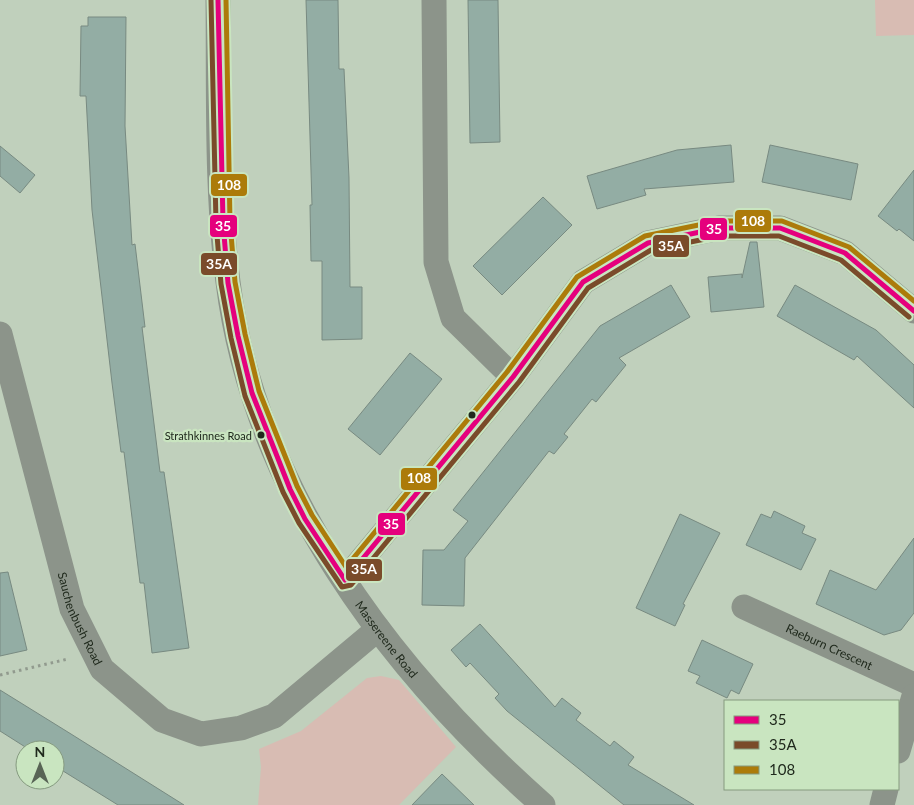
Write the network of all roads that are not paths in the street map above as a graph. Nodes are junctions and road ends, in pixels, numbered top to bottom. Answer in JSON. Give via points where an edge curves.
{"nodes":[{"id":1,"x":218,"y":0,"type":"edge"},
{"id":2,"x":434,"y":0,"type":"edge"},
{"id":3,"x":914,"y":311,"type":"edge"},
{"id":4,"x":0,"y":334,"type":"edge"},
{"id":5,"x":513,"y":377,"type":"junction"},
{"id":6,"x":345,"y":580,"type":"junction"},
{"id":7,"x":744,"y":607,"type":"dead end"},
{"id":8,"x":378,"y":629,"type":"junction"},
{"id":9,"x":914,"y":685,"type":"edge"},
{"id":10,"x":914,"y":696,"type":"edge"},
{"id":11,"x":899,"y":748,"type":"edge"},
{"id":12,"x":886,"y":790,"type":"edge"},
{"id":13,"x":543,"y":805,"type":"edge"},
{"id":14,"x":882,"y":805,"type":"edge"}],
"edges":[{"from":1,"to":6,"type":"street","name":"Massereene Road","via":[[223,222],[228,283],[238,336],[252,392],[290,489],[305,520]]},
{"from":2,"to":5,"type":"street","via":[[436,262],[454,318]]},
{"from":3,"to":5,"type":"street","via":[[845,253],[780,228],[719,228],[648,243],[583,282]]},
{"from":4,"to":8,"type":"street","name":"Sauchenbush Road","via":[[72,609],[102,668],[162,720],[201,734],[241,728],[274,716]]},
{"from":5,"to":6,"type":"street"},
{"from":6,"to":8,"type":"street","name":"Massereene Road"},
{"from":7,"to":9,"type":"street","name":"Raeburn Crescent"},
{"from":8,"to":13,"type":"street","name":"Massereene Road","via":[[456,724]]},
{"from":10,"to":11,"type":"street"},
{"from":12,"to":14,"type":"street"}]}
